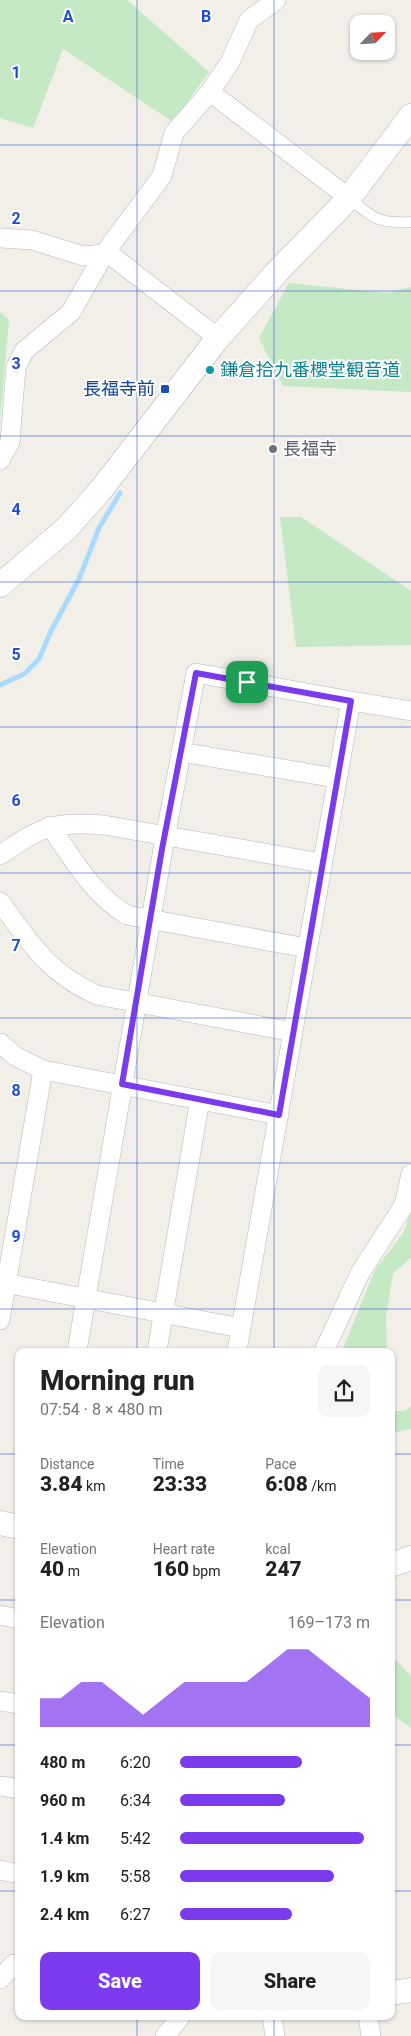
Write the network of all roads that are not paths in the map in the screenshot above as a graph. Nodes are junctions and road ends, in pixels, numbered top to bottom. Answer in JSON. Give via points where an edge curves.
{"nodes":[{"id":1,"x":276,"y":0,"type":"edge"},
{"id":2,"x":210,"y":92,"type":"junction"},
{"id":3,"x":411,"y":116,"type":"edge"},
{"id":4,"x":349,"y":198,"type":"junction"},
{"id":5,"x":411,"y":222,"type":"edge"},
{"id":6,"x":0,"y":238,"type":"edge"},
{"id":7,"x":104,"y":254,"type":"junction"},
{"id":8,"x":218,"y":338,"type":"junction"},
{"id":9,"x":0,"y":460,"type":"edge"},
{"id":10,"x":0,"y":585,"type":"edge"},
{"id":11,"x":351,"y":701,"type":"junction"},
{"id":12,"x":411,"y":711,"type":"edge"},
{"id":13,"x":181,"y":752,"type":"junction"},
{"id":14,"x":336,"y":778,"type":"junction"},
{"id":15,"x":50,"y":826,"type":"junction"},
{"id":16,"x":165,"y":837,"type":"junction"},
{"id":17,"x":0,"y":855,"type":"edge"},
{"id":18,"x":321,"y":863,"type":"junction"},
{"id":19,"x":0,"y":902,"type":"edge"},
{"id":20,"x":150,"y":920,"type":"junction"},
{"id":21,"x":307,"y":948,"type":"junction"},
{"id":22,"x":137,"y":1003,"type":"junction"},
{"id":23,"x":293,"y":1032,"type":"junction"},
{"id":24,"x":0,"y":1042,"type":"edge"},
{"id":25,"x":43,"y":1070,"type":"junction"},
{"id":26,"x":122,"y":1084,"type":"junction"},
{"id":27,"x":200,"y":1099,"type":"junction"},
{"id":28,"x":279,"y":1115,"type":"junction"},
{"id":29,"x":411,"y":1174,"type":"edge"},
{"id":30,"x":3,"y":1282,"type":"edge"},
{"id":31,"x":86,"y":1298,"type":"junction"},
{"id":32,"x":164,"y":1313,"type":"junction"},
{"id":33,"x":0,"y":1320,"type":"edge"},
{"id":34,"x":241,"y":1328,"type":"junction"},
{"id":35,"x":78,"y":1348,"type":"edge"},
{"id":36,"x":158,"y":1348,"type":"edge"},
{"id":37,"x":238,"y":1348,"type":"edge"},
{"id":38,"x":325,"y":1348,"type":"edge"},
{"id":39,"x":0,"y":1524,"type":"edge"},
{"id":40,"x":15,"y":1526,"type":"edge"},
{"id":41,"x":411,"y":1558,"type":"edge"},
{"id":42,"x":395,"y":1564,"type":"edge"},
{"id":43,"x":0,"y":1615,"type":"edge"},
{"id":44,"x":15,"y":1618,"type":"edge"},
{"id":45,"x":0,"y":1701,"type":"edge"},
{"id":46,"x":15,"y":1703,"type":"edge"},
{"id":47,"x":0,"y":1786,"type":"edge"},
{"id":48,"x":15,"y":1788,"type":"edge"},
{"id":49,"x":0,"y":1870,"type":"edge"},
{"id":50,"x":15,"y":1873,"type":"edge"},
{"id":51,"x":11,"y":1964,"type":"edge"},
{"id":52,"x":0,"y":1980,"type":"edge"},
{"id":53,"x":411,"y":1990,"type":"edge"},
{"id":54,"x":395,"y":1992,"type":"edge"},
{"id":55,"x":178,"y":2020,"type":"edge"},
{"id":56,"x":273,"y":2020,"type":"edge"},
{"id":57,"x":369,"y":2020,"type":"edge"},
{"id":58,"x":165,"y":2036,"type":"edge"},
{"id":59,"x":275,"y":2036,"type":"edge"},
{"id":60,"x":371,"y":2036,"type":"edge"}],
"edges":[{"from":1,"to":2,"type":"street","via":[[249,20],[230,62]]},
{"from":2,"to":4,"type":"street"},
{"from":2,"to":7,"type":"street","via":[[174,133],[162,176]]},
{"from":3,"to":4,"type":"street"},
{"from":4,"to":5,"type":"lane","via":[[376,220]]},
{"from":4,"to":8,"type":"street"},
{"from":6,"to":7,"type":"street","via":[[32,240],[83,256]]},
{"from":7,"to":8,"type":"street","via":[[113,257]]},
{"from":7,"to":9,"type":"street","via":[[72,312],[24,351],[16,367],[10,442]]},
{"from":8,"to":10,"type":"street","via":[[100,491],[66,529]]},
{"from":11,"to":12,"type":"street"},
{"from":11,"to":13,"type":"street","via":[[196,673]]},
{"from":11,"to":14,"type":"street"},
{"from":13,"to":14,"type":"street"},
{"from":13,"to":16,"type":"street"},
{"from":14,"to":18,"type":"street"},
{"from":15,"to":16,"type":"street","via":[[73,823],[104,825]]},
{"from":15,"to":17,"type":"street","via":[[34,832]]},
{"from":15,"to":20,"type":"street","via":[[111,906],[127,915]]},
{"from":16,"to":18,"type":"street"},
{"from":16,"to":20,"type":"street"},
{"from":18,"to":21,"type":"street"},
{"from":19,"to":22,"type":"street","via":[[45,961],[61,976],[96,995]]},
{"from":20,"to":21,"type":"street"},
{"from":20,"to":22,"type":"street"},
{"from":21,"to":23,"type":"street"},
{"from":22,"to":23,"type":"street"},
{"from":22,"to":26,"type":"street"},
{"from":23,"to":28,"type":"street"},
{"from":24,"to":25,"type":"street","via":[[15,1056]]},
{"from":25,"to":26,"type":"street"},
{"from":25,"to":30,"type":"street"},
{"from":26,"to":27,"type":"street"},
{"from":26,"to":31,"type":"street"},
{"from":27,"to":28,"type":"street"},
{"from":27,"to":32,"type":"street"},
{"from":28,"to":34,"type":"street"},
{"from":29,"to":38,"type":"street","via":[[404,1205],[360,1273]]},
{"from":30,"to":31,"type":"street"},
{"from":30,"to":33,"type":"street"},
{"from":31,"to":32,"type":"street"},
{"from":31,"to":35,"type":"street"},
{"from":32,"to":34,"type":"street"},
{"from":32,"to":36,"type":"street"},
{"from":34,"to":37,"type":"street"},
{"from":39,"to":40,"type":"street"},
{"from":41,"to":42,"type":"street"},
{"from":43,"to":44,"type":"street"},
{"from":45,"to":46,"type":"street"},
{"from":47,"to":48,"type":"street"},
{"from":49,"to":50,"type":"street"},
{"from":51,"to":52,"type":"street"},
{"from":53,"to":54,"type":"street"},
{"from":55,"to":58,"type":"street"},
{"from":56,"to":59,"type":"street"},
{"from":57,"to":60,"type":"street"}]}
